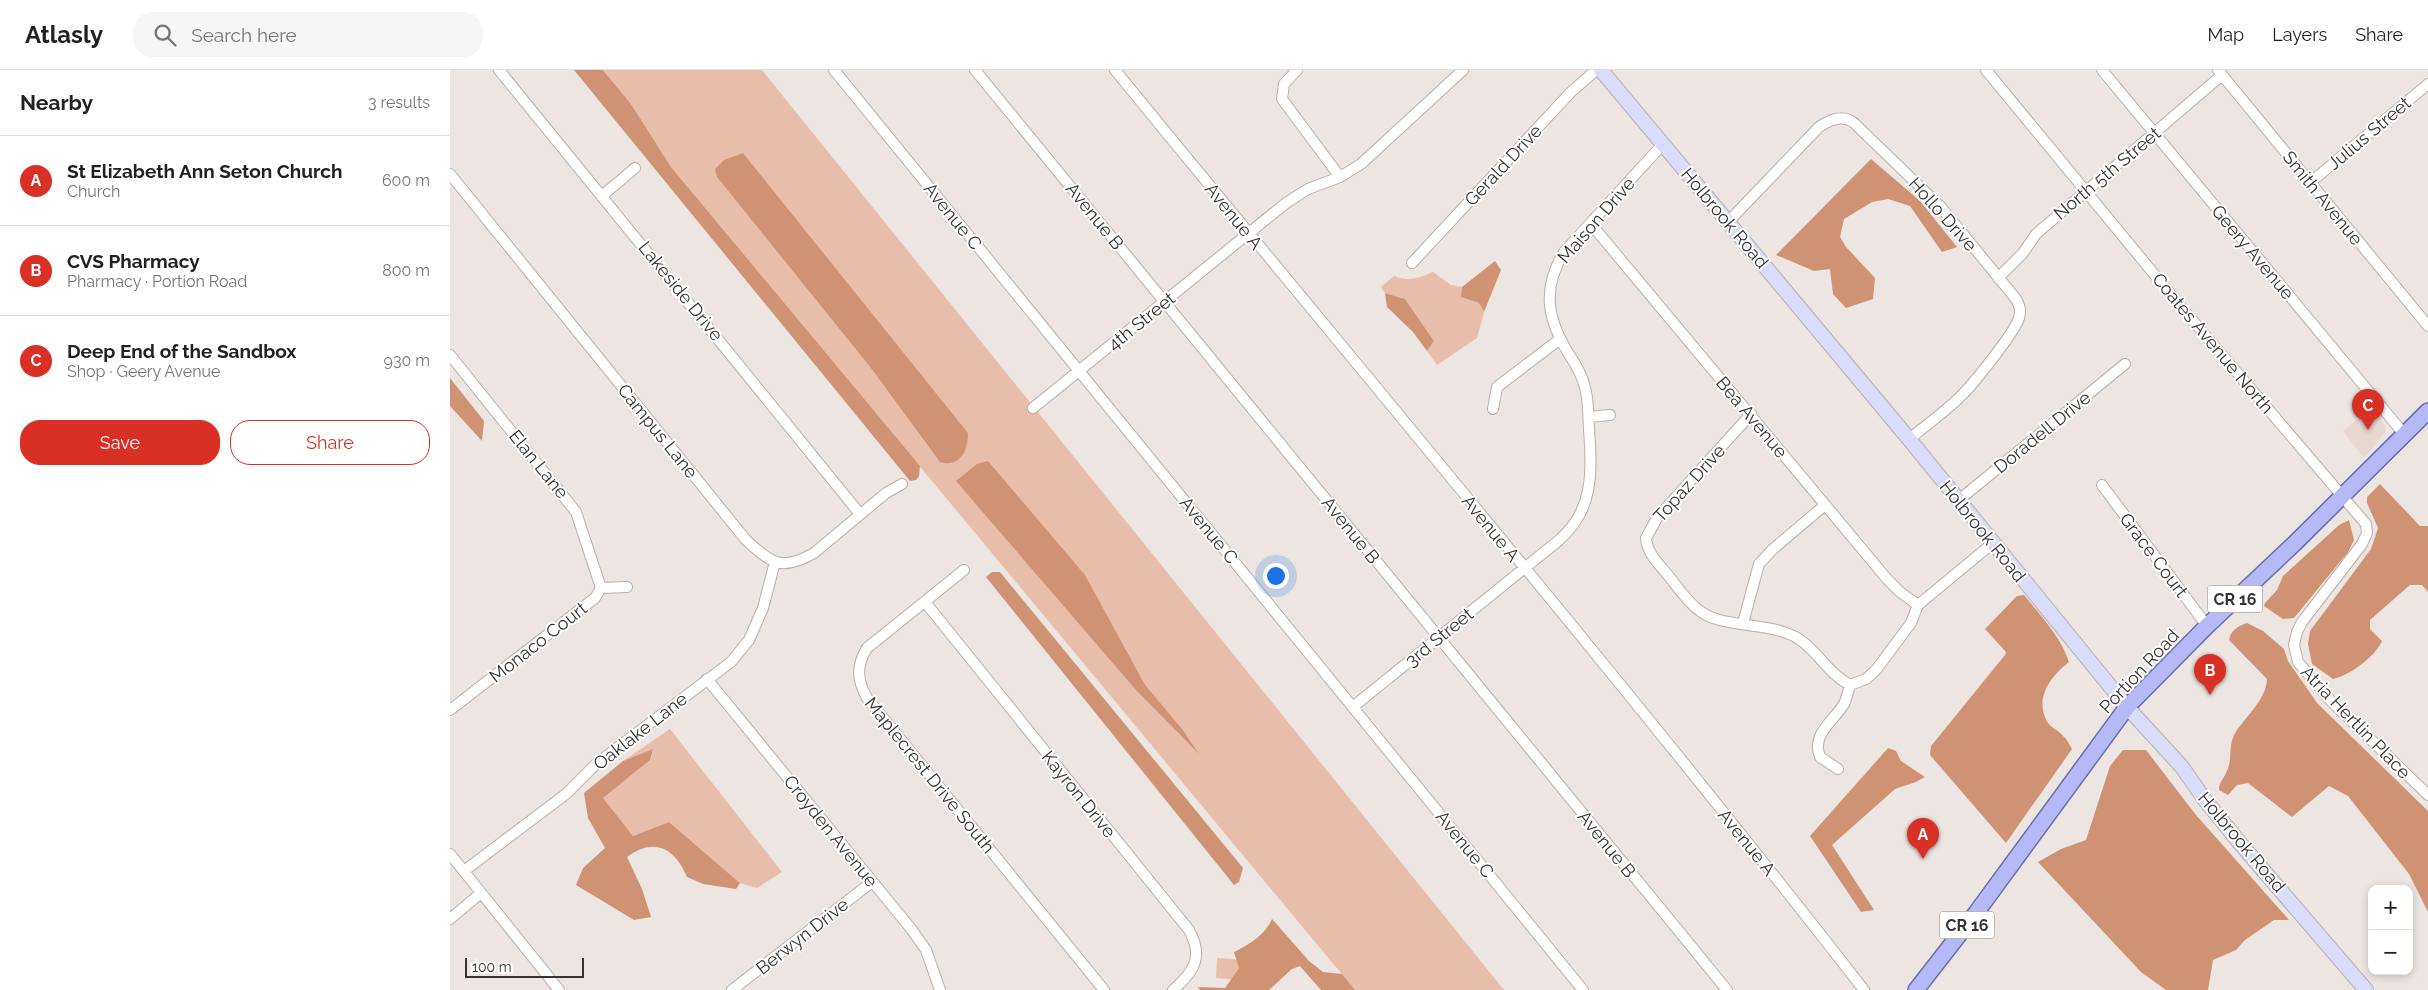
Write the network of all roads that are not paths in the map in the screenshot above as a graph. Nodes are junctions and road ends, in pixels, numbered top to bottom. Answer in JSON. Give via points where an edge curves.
{"nodes":[{"id":1,"x":499,"y":70,"type":"edge"},
{"id":2,"x":834,"y":70,"type":"edge"},
{"id":3,"x":975,"y":70,"type":"edge"},
{"id":4,"x":1115,"y":70,"type":"edge"},
{"id":5,"x":1297,"y":70,"type":"edge"},
{"id":6,"x":1463,"y":70,"type":"edge"},
{"id":7,"x":1596,"y":70,"type":"edge"},
{"id":8,"x":1601,"y":70,"type":"edge"},
{"id":9,"x":1986,"y":70,"type":"edge"},
{"id":10,"x":2102,"y":70,"type":"edge"},
{"id":11,"x":2220,"y":73,"type":"edge"},
{"id":12,"x":2428,"y":84,"type":"edge"},
{"id":13,"x":2153,"y":133,"type":"junction"},
{"id":14,"x":1663,"y":144,"type":"junction"},
{"id":15,"x":635,"y":168,"type":"dead end"},
{"id":16,"x":450,"y":174,"type":"edge"},
{"id":17,"x":1340,"y":177,"type":"junction"},
{"id":18,"x":2311,"y":182,"type":"junction"},
{"id":19,"x":2085,"y":190,"type":"junction"},
{"id":20,"x":603,"y":195,"type":"junction"},
{"id":21,"x":1728,"y":222,"type":"junction"},
{"id":22,"x":1591,"y":224,"type":"junction"},
{"id":23,"x":1248,"y":233,"type":"junction"},
{"id":24,"x":1412,"y":263,"type":"dead end"},
{"id":25,"x":1998,"y":278,"type":"junction"},
{"id":26,"x":1165,"y":302,"type":"junction"},
{"id":27,"x":2428,"y":326,"type":"edge"},
{"id":28,"x":1560,"y":339,"type":"junction"},
{"id":29,"x":450,"y":355,"type":"edge"},
{"id":30,"x":2125,"y":364,"type":"dead end"},
{"id":31,"x":1080,"y":370,"type":"junction"},
{"id":32,"x":1033,"y":408,"type":"dead end"},
{"id":33,"x":1493,"y":409,"type":"dead end"},
{"id":34,"x":2428,"y":411,"type":"edge"},
{"id":35,"x":1751,"y":414,"type":"junction"},
{"id":36,"x":1610,"y":415,"type":"dead end"},
{"id":37,"x":1588,"y":417,"type":"junction"},
{"id":38,"x":2404,"y":434,"type":"junction"},
{"id":39,"x":1909,"y":439,"type":"junction"},
{"id":40,"x":902,"y":484,"type":"dead end"},
{"id":41,"x":2102,"y":485,"type":"dead end"},
{"id":42,"x":2343,"y":495,"type":"junction"},
{"id":43,"x":1959,"y":500,"type":"junction"},
{"id":44,"x":1825,"y":505,"type":"junction"},
{"id":45,"x":860,"y":514,"type":"junction"},
{"id":46,"x":1993,"y":543,"type":"junction"},
{"id":47,"x":775,"y":562,"type":"junction"},
{"id":48,"x":1524,"y":568,"type":"junction"},
{"id":49,"x":964,"y":570,"type":"dead end"},
{"id":50,"x":627,"y":587,"type":"dead end"},
{"id":51,"x":601,"y":588,"type":"junction"},
{"id":52,"x":925,"y":602,"type":"junction"},
{"id":53,"x":1918,"y":605,"type":"junction"},
{"id":54,"x":1743,"y":623,"type":"junction"},
{"id":55,"x":2207,"y":626,"type":"junction"},
{"id":56,"x":1439,"y":638,"type":"junction"},
{"id":57,"x":707,"y":679,"type":"junction"},
{"id":58,"x":1850,"y":685,"type":"junction"},
{"id":59,"x":1354,"y":706,"type":"junction"},
{"id":60,"x":2127,"y":707,"type":"junction"},
{"id":61,"x":450,"y":710,"type":"edge"},
{"id":62,"x":1838,"y":769,"type":"dead end"},
{"id":63,"x":2428,"y":795,"type":"edge"},
{"id":64,"x":450,"y":854,"type":"edge"},
{"id":65,"x":464,"y":871,"type":"junction"},
{"id":66,"x":872,"y":882,"type":"junction"},
{"id":67,"x":481,"y":893,"type":"junction"},
{"id":68,"x":450,"y":919,"type":"edge"},
{"id":69,"x":560,"y":990,"type":"edge"},
{"id":70,"x":732,"y":990,"type":"edge"},
{"id":71,"x":940,"y":990,"type":"edge"},
{"id":72,"x":1104,"y":990,"type":"edge"},
{"id":73,"x":1172,"y":990,"type":"edge"},
{"id":74,"x":1584,"y":990,"type":"edge"},
{"id":75,"x":1727,"y":990,"type":"edge"},
{"id":76,"x":1864,"y":990,"type":"edge"},
{"id":77,"x":1916,"y":990,"type":"edge"},
{"id":78,"x":2366,"y":990,"type":"edge"}],
"edges":[{"from":1,"to":20,"type":"street","name":"Lakeside Drive"},
{"from":2,"to":31,"type":"street","name":"Avenue C"},
{"from":3,"to":26,"type":"street","name":"Avenue B"},
{"from":4,"to":23,"type":"street","name":"Avenue A"},
{"from":5,"to":17,"type":"street","via":[[1284,84],[1282,99]]},
{"from":6,"to":17,"type":"street","name":"4th Street","via":[[1368,159]]},
{"from":7,"to":24,"type":"street","name":"Gerald Drive","via":[[1570,93]]},
{"from":8,"to":14,"type":"street","name":"Holbrook Road"},
{"from":9,"to":19,"type":"street","name":"Coates Avenue North"},
{"from":10,"to":13,"type":"street","name":"Geery Avenue"},
{"from":11,"to":13,"type":"street","name":"North 5th Street"},
{"from":11,"to":18,"type":"street","name":"Smith Avenue"},
{"from":12,"to":18,"type":"street","name":"Julius Street"},
{"from":13,"to":19,"type":"street","name":"North 5th Street"},
{"from":13,"to":38,"type":"street","name":"Geery Avenue"},
{"from":14,"to":21,"type":"street","name":"Holbrook Road"},
{"from":14,"to":22,"type":"street","name":"Maison Drive"},
{"from":15,"to":20,"type":"street"},
{"from":16,"to":47,"type":"street","name":"Campus Lane","via":[[746,540]]},
{"from":17,"to":23,"type":"street","name":"4th Street","via":[[1308,189]]},
{"from":18,"to":27,"type":"street","name":"Smith Avenue"},
{"from":19,"to":25,"type":"street","name":"North 5th Street","via":[[2036,234],[2023,253]]},
{"from":19,"to":42,"type":"street","name":"Coates Avenue North","via":[[2188,316]]},
{"from":20,"to":45,"type":"street","name":"Lakeside Drive"},
{"from":21,"to":25,"type":"street","name":"Hollo Drive","via":[[1819,127],[1833,119],[1846,119],[1940,206]]},
{"from":21,"to":39,"type":"street","name":"Holbrook Road"},
{"from":22,"to":28,"type":"street","name":"Maison Drive","via":[[1564,252],[1551,276],[1550,308]]},
{"from":22,"to":35,"type":"street","name":"Bea Avenue"},
{"from":23,"to":26,"type":"street","name":"4th Street"},
{"from":23,"to":48,"type":"street","name":"Avenue A"},
{"from":25,"to":39,"type":"street","name":"Hollo Drive","via":[[2020,306],[2019,319],[1964,393]]},
{"from":26,"to":31,"type":"street","name":"4th Street"},
{"from":26,"to":56,"type":"street","name":"Avenue B"},
{"from":28,"to":33,"type":"street","via":[[1497,387]]},
{"from":28,"to":37,"type":"street","name":"Maison Drive","via":[[1576,363],[1585,385]]},
{"from":29,"to":51,"type":"street","name":"Elan Lane","via":[[576,512]]},
{"from":30,"to":43,"type":"street","name":"Doradell Drive"},
{"from":31,"to":32,"type":"street","name":"4th Street"},
{"from":31,"to":59,"type":"street","name":"Avenue C"},
{"from":34,"to":38,"type":"main road","name":"Portion Road","number":"CR 16"},
{"from":35,"to":44,"type":"street","name":"Bea Avenue"},
{"from":35,"to":54,"type":"street","name":"Topaz Drive","via":[[1657,518],[1646,538],[1650,552],[1701,612],[1718,620]]},
{"from":36,"to":37,"type":"street"},
{"from":37,"to":48,"type":"street","name":"Maison Drive","via":[[1592,470],[1586,501],[1566,534]]},
{"from":38,"to":42,"type":"main road","name":"Portion Road","number":"CR 16"},
{"from":39,"to":43,"type":"street","name":"Holbrook Road"},
{"from":40,"to":45,"type":"street"},
{"from":41,"to":55,"type":"street","name":"Grace Court"},
{"from":42,"to":55,"type":"main road","name":"Portion Road","number":"CR 16"},
{"from":42,"to":63,"type":"street","name":"Atria Hertlin Place","via":[[2366,524],[2366,533],[2362,544],[2297,632],[2294,645],[2298,662],[2331,701]]},
{"from":43,"to":46,"type":"street","name":"Holbrook Road"},
{"from":44,"to":53,"type":"street","name":"Bea Avenue","via":[[1887,579]]},
{"from":44,"to":54,"type":"street","via":[[1759,564]]},
{"from":45,"to":47,"type":"street","via":[[807,557],[789,565]]},
{"from":46,"to":53,"type":"street"},
{"from":46,"to":60,"type":"street","name":"Holbrook Road"},
{"from":47,"to":57,"type":"street","name":"Oaklake Lane","via":[[763,608],[749,640],[731,662]]},
{"from":48,"to":56,"type":"street","name":"3rd Street"},
{"from":48,"to":76,"type":"street","name":"Avenue A"},
{"from":49,"to":52,"type":"street","name":"Maplecrest Drive South"},
{"from":50,"to":51,"type":"street","name":"Monaco Court"},
{"from":51,"to":61,"type":"street","name":"Monaco Court","via":[[595,598]]},
{"from":52,"to":72,"type":"street","name":"Maplecrest Drive South","via":[[867,648],[860,664],[859,684],[866,698]]},
{"from":52,"to":73,"type":"street","name":"Kayron Drive","via":[[1189,930],[1197,951],[1195,965],[1188,977]]},
{"from":53,"to":58,"type":"street","via":[[1911,623],[1876,670]]},
{"from":54,"to":58,"type":"street","name":"Topaz Drive","via":[[1799,639],[1835,676]]},
{"from":55,"to":60,"type":"main road","name":"Portion Road","number":"CR 16"},
{"from":56,"to":59,"type":"street","name":"3rd Street"},
{"from":56,"to":75,"type":"street","name":"Avenue B"},
{"from":57,"to":65,"type":"street","name":"Oaklake Lane","via":[[596,764],[566,794]]},
{"from":57,"to":66,"type":"street","name":"Croyden Avenue"},
{"from":58,"to":62,"type":"street","via":[[1843,705],[1817,742],[1820,758]]},
{"from":59,"to":74,"type":"street","name":"Avenue C"},
{"from":60,"to":77,"type":"main road","name":"Portion Road","number":"CR 16"},
{"from":60,"to":78,"type":"street","name":"Holbrook Road","via":[[2178,762],[2239,842]]},
{"from":64,"to":65,"type":"street"},
{"from":65,"to":67,"type":"street"},
{"from":66,"to":70,"type":"street","name":"Berwyn Drive"},
{"from":66,"to":71,"type":"street","name":"Croyden Avenue","via":[[926,950]]},
{"from":67,"to":68,"type":"street"},
{"from":67,"to":69,"type":"street"}]}
